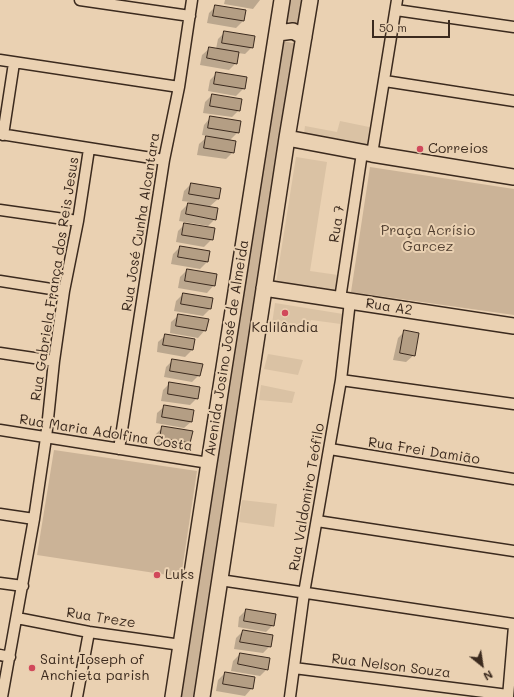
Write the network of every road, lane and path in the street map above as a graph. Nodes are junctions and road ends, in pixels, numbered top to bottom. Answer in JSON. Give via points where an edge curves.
{"nodes":[{"id":1,"x":80,"y":0,"type":"edge"},
{"id":2,"x":192,"y":0,"type":"edge"},
{"id":3,"x":282,"y":0,"type":"edge"},
{"id":4,"x":310,"y":0,"type":"edge"},
{"id":5,"x":396,"y":5,"type":"edge"},
{"id":6,"x":190,"y":16,"type":"junction"},
{"id":7,"x":514,"y":27,"type":"edge"},
{"id":8,"x":278,"y":33,"type":"junction"},
{"id":9,"x":304,"y":37,"type":"junction"},
{"id":10,"x":0,"y":60,"type":"edge"},
{"id":11,"x":14,"y":63,"type":"junction"},
{"id":12,"x":385,"y":81,"type":"junction"},
{"id":13,"x":179,"y":87,"type":"junction"},
{"id":14,"x":514,"y":101,"type":"edge"},
{"id":15,"x":1,"y":135,"type":"edge"},
{"id":16,"x":287,"y":138,"type":"junction"},
{"id":17,"x":89,"y":149,"type":"junction"},
{"id":18,"x":367,"y":153,"type":"junction"},
{"id":19,"x":164,"y":160,"type":"junction"},
{"id":20,"x":514,"y":177,"type":"edge"},
{"id":21,"x":0,"y":210,"type":"edge"},
{"id":22,"x":78,"y":221,"type":"junction"},
{"id":23,"x":0,"y":281,"type":"edge"},
{"id":24,"x":264,"y":288,"type":"junction"},
{"id":25,"x":64,"y":291,"type":"junction"},
{"id":26,"x":345,"y":300,"type":"junction"},
{"id":27,"x":514,"y":326,"type":"edge"},
{"id":28,"x":0,"y":353,"type":"edge"},
{"id":29,"x":54,"y":361,"type":"junction"},
{"id":30,"x":341,"y":380,"type":"junction"},
{"id":31,"x":514,"y":404,"type":"edge"},
{"id":32,"x":0,"y":430,"type":"edge"},
{"id":33,"x":46,"y":438,"type":"junction"},
{"id":34,"x":119,"y":449,"type":"junction"},
{"id":35,"x":330,"y":449,"type":"junction"},
{"id":36,"x":209,"y":463,"type":"junction"},
{"id":37,"x":514,"y":479,"type":"edge"},
{"id":38,"x":0,"y":514,"type":"edge"},
{"id":39,"x":34,"y":519,"type":"junction"},
{"id":40,"x":317,"y":521,"type":"junction"},
{"id":41,"x":514,"y":551,"type":"edge"},
{"id":42,"x":220,"y":580,"type":"junction"},
{"id":43,"x":0,"y":583,"type":"edge"},
{"id":44,"x":23,"y":586,"type":"junction"},
{"id":45,"x":304,"y":593,"type":"junction"},
{"id":46,"x":17,"y":618,"type":"junction"},
{"id":47,"x":514,"y":625,"type":"edge"},
{"id":48,"x":89,"y":632,"type":"junction"},
{"id":49,"x":181,"y":645,"type":"junction"},
{"id":50,"x":5,"y":656,"type":"edge"},
{"id":51,"x":294,"y":668,"type":"junction"},
{"id":52,"x":508,"y":696,"type":"edge"},
{"id":53,"x":2,"y":697,"type":"edge"},
{"id":54,"x":77,"y":697,"type":"edge"},
{"id":55,"x":173,"y":697,"type":"edge"},
{"id":56,"x":202,"y":697,"type":"edge"},
{"id":57,"x":290,"y":697,"type":"edge"}],
"edges":[{"from":1,"to":6,"type":"street"},
{"from":2,"to":6,"type":"street","name":"Rua José Cunha Alcantara"},
{"from":3,"to":8,"type":"main road","name":"Avenida Josino José de Almeida"},
{"from":4,"to":9,"type":"main road","name":"Avenida Josino José de Almeida"},
{"from":5,"to":7,"type":"street"},
{"from":5,"to":12,"type":"street","name":"Rua 7"},
{"from":6,"to":13,"type":"street","name":"Rua José Cunha Alcantara"},
{"from":8,"to":9,"type":"main road","via":[[293,32]]},
{"from":8,"to":36,"type":"main road","name":"Avenida Josino José de Almeida"},
{"from":9,"to":16,"type":"main road","name":"Avenida Josino José de Almeida"},
{"from":10,"to":11,"type":"street"},
{"from":11,"to":13,"type":"street"},
{"from":11,"to":15,"type":"street"},
{"from":12,"to":14,"type":"street"},
{"from":12,"to":18,"type":"street","name":"Rua 7"},
{"from":13,"to":19,"type":"street","name":"Rua José Cunha Alcantara"},
{"from":15,"to":17,"type":"street"},
{"from":16,"to":18,"type":"main road"},
{"from":16,"to":24,"type":"main road","name":"Avenida Josino José de Almeida"},
{"from":17,"to":19,"type":"street"},
{"from":17,"to":22,"type":"street","name":"Rua Gabriela França dos Reis Jesus"},
{"from":18,"to":20,"type":"main road"},
{"from":18,"to":26,"type":"street","name":"Rua 7"},
{"from":19,"to":34,"type":"street","name":"Rua José Cunha Alcantara"},
{"from":21,"to":22,"type":"street"},
{"from":22,"to":25,"type":"street","name":"Rua Gabriela França dos Reis Jesus"},
{"from":23,"to":25,"type":"street"},
{"from":24,"to":26,"type":"main road","name":"Rua A2"},
{"from":24,"to":42,"type":"main road","name":"Avenida Josino José de Almeida"},
{"from":25,"to":29,"type":"street","name":"Rua Gabriela França dos Reis Jesus"},
{"from":26,"to":27,"type":"main road","name":"Rua A2"},
{"from":26,"to":30,"type":"street","name":"Rua Valdomiro Teófilo"},
{"from":28,"to":29,"type":"street"},
{"from":29,"to":33,"type":"street","name":"Rua Gabriela França dos Reis Jesus"},
{"from":30,"to":31,"type":"street"},
{"from":30,"to":35,"type":"street","name":"Rua Valdomiro Teófilo"},
{"from":32,"to":33,"type":"street","name":"Rua Maria Adolfina Costa"},
{"from":33,"to":34,"type":"street","name":"Rua Maria Adolfina Costa"},
{"from":33,"to":39,"type":"street","name":"Rua Gabriela França dos Reis Jesus"},
{"from":34,"to":36,"type":"street","name":"Rua Maria Adolfina Costa"},
{"from":35,"to":37,"type":"street","name":"Rua Frei Damião"},
{"from":35,"to":40,"type":"street","name":"Rua Valdomiro Teófilo"},
{"from":36,"to":49,"type":"main road","name":"Avenida Josino José de Almeida"},
{"from":38,"to":39,"type":"street"},
{"from":39,"to":44,"type":"street","name":"Rua Gabriela França dos Reis Jesus"},
{"from":40,"to":41,"type":"street"},
{"from":40,"to":45,"type":"street","name":"Rua Valdomiro Teófilo"},
{"from":42,"to":45,"type":"street"},
{"from":42,"to":56,"type":"main road","name":"Avenida Josino José de Almeida"},
{"from":43,"to":44,"type":"street"},
{"from":44,"to":46,"type":"street","name":"Rua Gabriela França dos Reis Jesus"},
{"from":45,"to":47,"type":"street"},
{"from":45,"to":51,"type":"street","name":"Rua Valdomiro Teófilo"},
{"from":46,"to":48,"type":"street","name":"Rua Treze"},
{"from":46,"to":50,"type":"street","name":"Rua Gabriela França dos Reis Jesus"},
{"from":47,"to":52,"type":"street"},
{"from":48,"to":49,"type":"street","name":"Rua Treze"},
{"from":48,"to":54,"type":"street"},
{"from":49,"to":55,"type":"main road","name":"Avenida Josino José de Almeida"},
{"from":50,"to":53,"type":"street","name":"Rua Gabriela França dos Reis Jesus"},
{"from":51,"to":52,"type":"street","name":"Rua Nelson Souza"},
{"from":51,"to":57,"type":"street","name":"Rua Valdomiro Teófilo"}]}
